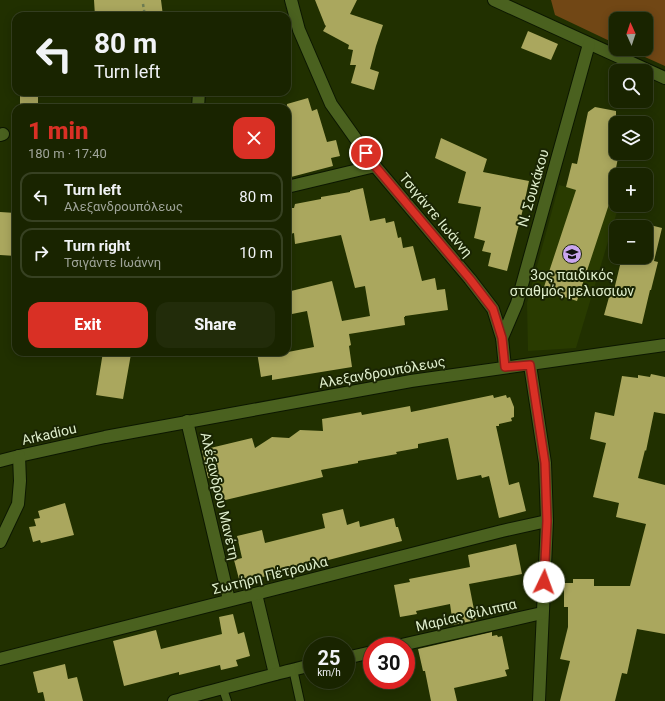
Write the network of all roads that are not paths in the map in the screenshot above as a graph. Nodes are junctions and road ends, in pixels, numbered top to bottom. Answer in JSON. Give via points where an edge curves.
{"nodes":[{"id":1,"x":291,"y":0,"type":"edge"},
{"id":2,"x":494,"y":0,"type":"edge"},
{"id":3,"x":293,"y":32,"type":"edge"},
{"id":4,"x":589,"y":44,"type":"junction"},
{"id":5,"x":665,"y":78,"type":"edge"},
{"id":6,"x":375,"y":166,"type":"junction"},
{"id":7,"x":291,"y":186,"type":"edge"},
{"id":8,"x":502,"y":338,"type":"junction"},
{"id":9,"x":665,"y":345,"type":"edge"},
{"id":10,"x":530,"y":365,"type":"junction"},
{"id":11,"x":505,"y":367,"type":"junction"},
{"id":12,"x":187,"y":421,"type":"junction"},
{"id":13,"x":105,"y":437,"type":"joint"},
{"id":14,"x":19,"y":456,"type":"junction"},
{"id":15,"x":0,"y":461,"type":"edge"},
{"id":16,"x":547,"y":521,"type":"junction"},
{"id":17,"x":0,"y":542,"type":"edge"},
{"id":18,"x":256,"y":594,"type":"junction"},
{"id":19,"x":229,"y":600,"type":"junction"},
{"id":20,"x":542,"y":613,"type":"junction"},
{"id":21,"x":415,"y":642,"type":"edge"},
{"id":22,"x":0,"y":659,"type":"edge"},
{"id":23,"x":303,"y":667,"type":"edge"},
{"id":24,"x":293,"y":669,"type":"junction"},
{"id":25,"x":275,"y":674,"type":"junction"},
{"id":26,"x":223,"y":689,"type":"junction"},
{"id":27,"x":174,"y":701,"type":"edge"},
{"id":28,"x":226,"y":701,"type":"edge"},
{"id":29,"x":300,"y":701,"type":"edge"},
{"id":30,"x":539,"y":701,"type":"edge"}],
"edges":[{"from":1,"to":3,"type":"street","name":"Τσιγάντε Ιωάννη"},
{"from":2,"to":4,"type":"street"},
{"from":3,"to":6,"type":"street","name":"Τσιγάντε Ιωάννη","via":[[331,104]]},
{"from":4,"to":5,"type":"street"},
{"from":4,"to":8,"type":"street","name":"Ν. Σουκάκου","via":[[517,303]]},
{"from":6,"to":7,"type":"street"},
{"from":6,"to":8,"type":"street","name":"Τσιγάντε Ιωάννη","via":[[493,309]]},
{"from":8,"to":11,"type":"street","name":"Τσιγάντε Ιωάννη"},
{"from":9,"to":10,"type":"street","name":"Αλεξανδρουπόλεως"},
{"from":10,"to":11,"type":"street","name":"Αλεξανδρουπόλεως"},
{"from":10,"to":16,"type":"street","via":[[545,463]]},
{"from":11,"to":12,"type":"street","name":"Αλεξανδρουπόλεως"},
{"from":12,"to":13,"type":"street","name":"Αλεξανδρουπόλεως"},
{"from":12,"to":19,"type":"street","name":"Αλέξανδρου Μανέτη"},
{"from":13,"to":14,"type":"street","name":"Arkadiou"},
{"from":14,"to":15,"type":"street","name":"Arkadiou"},
{"from":14,"to":17,"type":"street","via":[[18,504]]},
{"from":16,"to":18,"type":"street","name":"Σωτήρη Πέτρουλα","via":[[502,530]]},
{"from":16,"to":20,"type":"street"},
{"from":18,"to":19,"type":"street","name":"Σωτήρη Πέτρουλα"},
{"from":18,"to":25,"type":"street"},
{"from":19,"to":22,"type":"street","name":"Σωτήρη Πέτρουλα"},
{"from":20,"to":21,"type":"street","name":"Μαρίας Φίλιππα"},
{"from":20,"to":30,"type":"street"},
{"from":23,"to":24,"type":"street"},
{"from":24,"to":25,"type":"street"},
{"from":24,"to":29,"type":"lane"},
{"from":25,"to":26,"type":"street"},
{"from":26,"to":27,"type":"street"},
{"from":26,"to":28,"type":"lane"}]}
